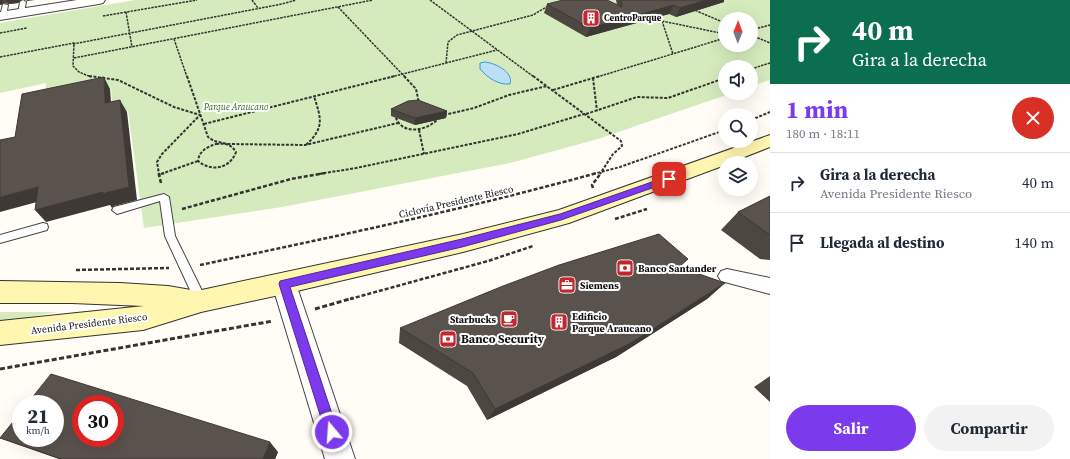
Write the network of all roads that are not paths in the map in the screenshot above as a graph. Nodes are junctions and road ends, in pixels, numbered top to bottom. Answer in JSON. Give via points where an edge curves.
{"nodes":[{"id":1,"x":99,"y":0,"type":"edge"},
{"id":2,"x":3,"y":12,"type":"edge"},
{"id":3,"x":770,"y":141,"type":"edge"},
{"id":4,"x":116,"y":210,"type":"dead end"},
{"id":5,"x":43,"y":227,"type":"dead end"},
{"id":6,"x":0,"y":239,"type":"edge"},
{"id":7,"x":727,"y":276,"type":"dead end"},
{"id":8,"x":284,"y":284,"type":"junction"},
{"id":9,"x":770,"y":286,"type":"edge"},
{"id":10,"x":0,"y":292,"type":"edge"},
{"id":11,"x":201,"y":301,"type":"junction"},
{"id":12,"x":0,"y":333,"type":"edge"},
{"id":13,"x":340,"y":459,"type":"edge"}],
"edges":[{"from":1,"to":2,"type":"street","via":[[22,7]]},
{"from":3,"to":8,"type":"main road","name":"Avenida Presidente Riesco","via":[[609,211],[561,216],[462,243]]},
{"from":4,"to":11,"type":"lane","via":[[164,197],[170,236]]},
{"from":5,"to":6,"type":"lane"},
{"from":7,"to":9,"type":"street"},
{"from":8,"to":11,"type":"main road","name":"Avenida Presidente Riesco"},
{"from":8,"to":13,"type":"street"},
{"from":10,"to":11,"type":"main road","name":"Avenida Presidente Riesco","via":[[149,294]]},
{"from":11,"to":12,"type":"main road","name":"Avenida Presidente Riesco","via":[[143,318]]}]}
